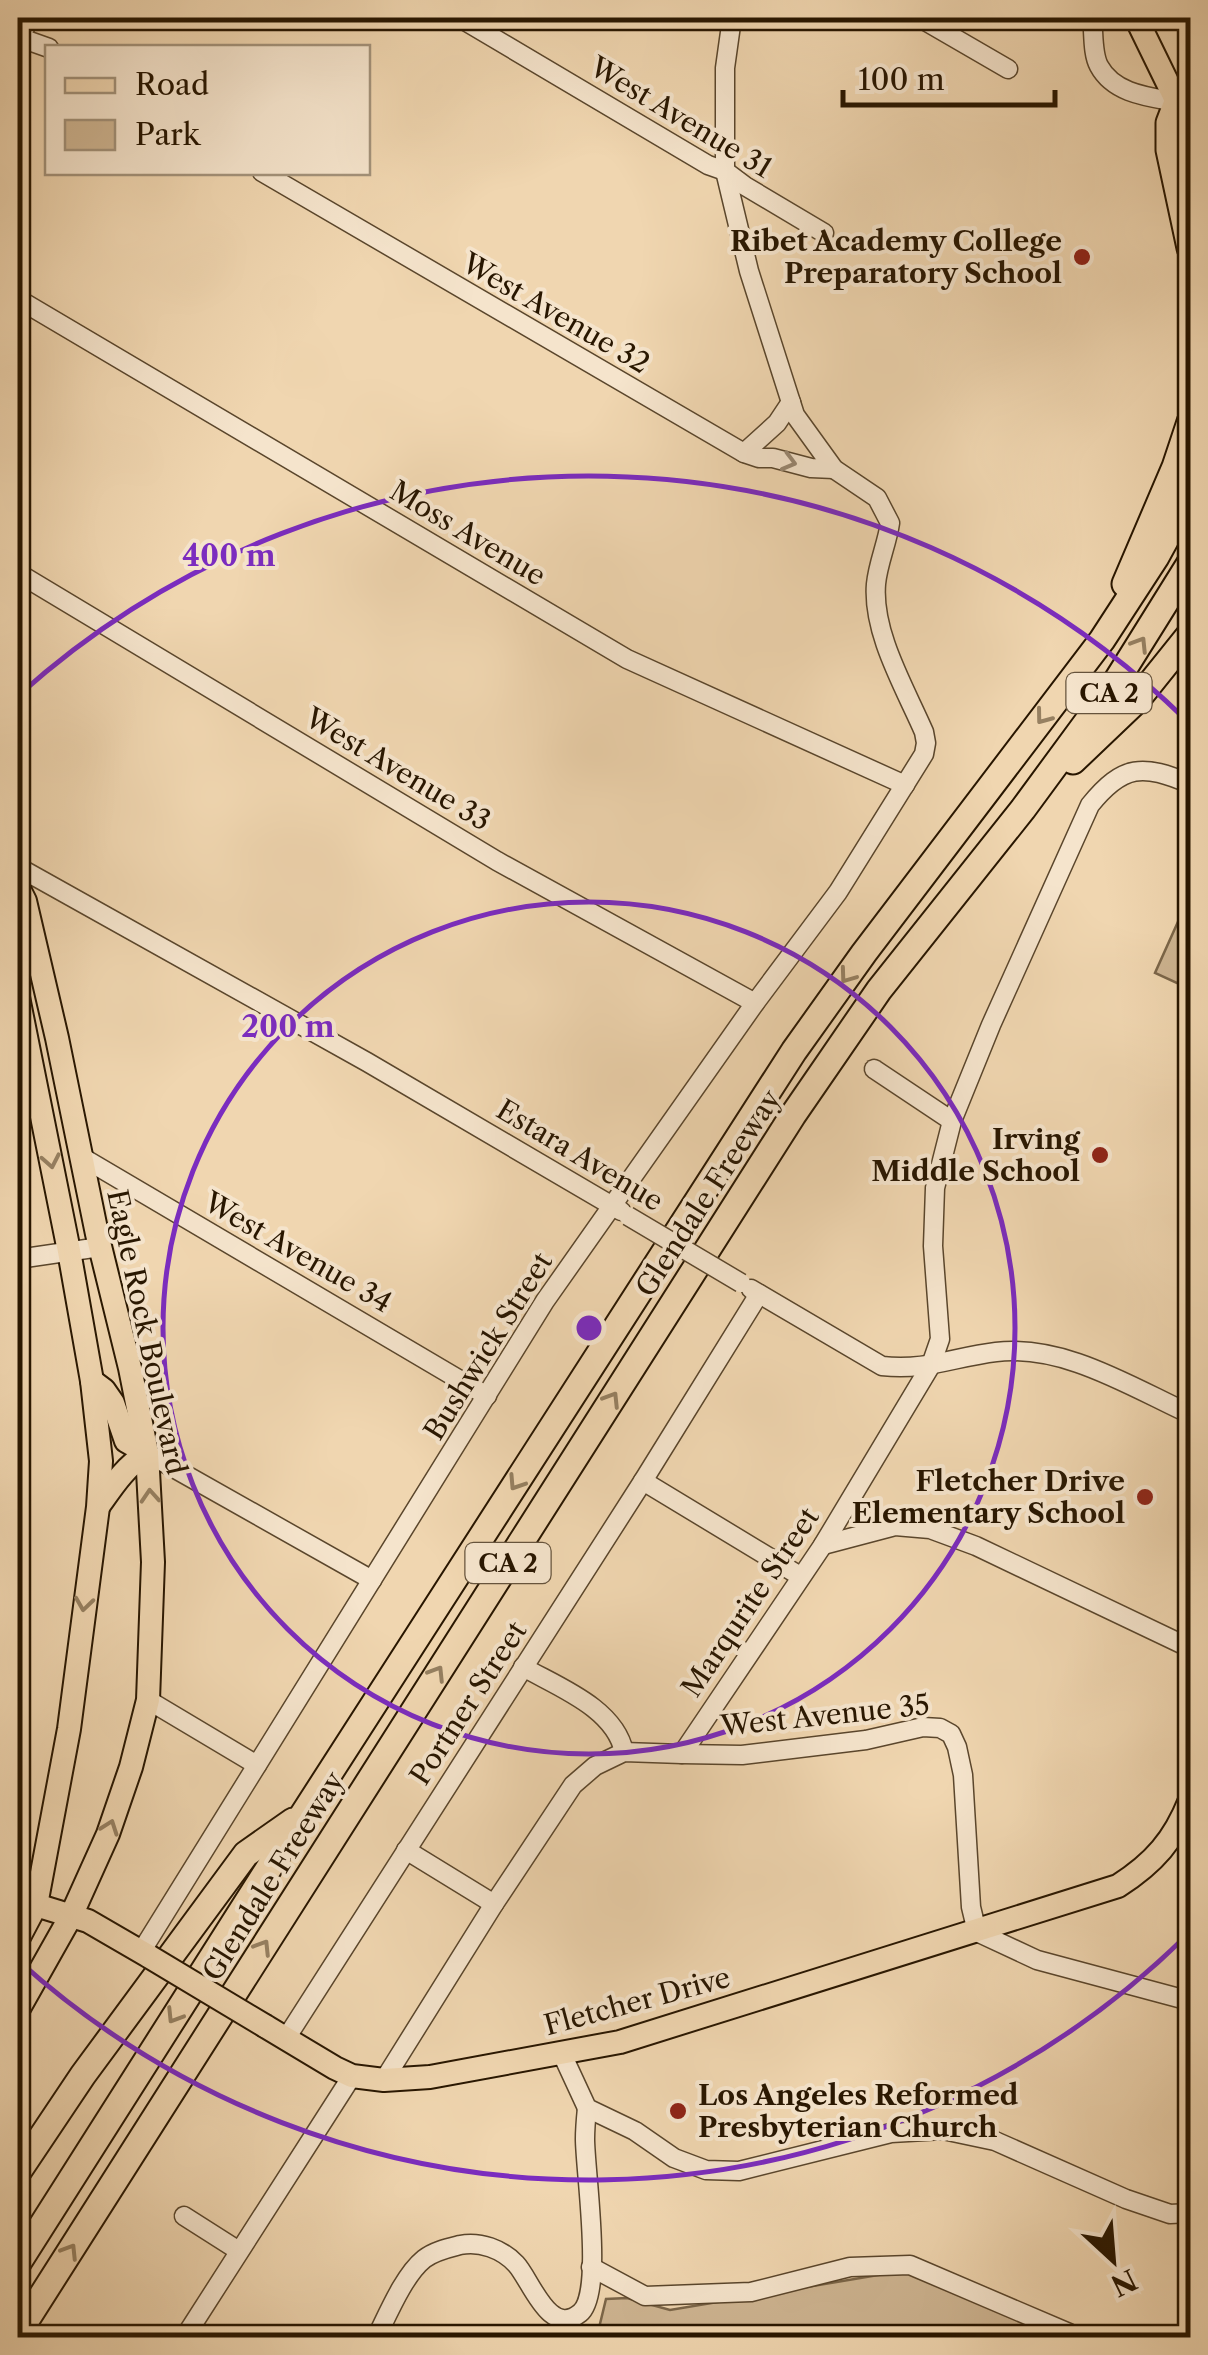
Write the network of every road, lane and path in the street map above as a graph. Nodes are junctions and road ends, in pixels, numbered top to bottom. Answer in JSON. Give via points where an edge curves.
{"nodes":[{"id":1,"x":31,"y":18,"type":"edge"},
{"id":2,"x":460,"y":18,"type":"edge"},
{"id":3,"x":732,"y":18,"type":"edge"},
{"id":4,"x":920,"y":18,"type":"edge"},
{"id":5,"x":1092,"y":18,"type":"edge"},
{"id":6,"x":1136,"y":18,"type":"edge"},
{"id":7,"x":18,"y":37,"type":"edge"},
{"id":8,"x":45,"y":46,"type":"edge"},
{"id":9,"x":1008,"y":69,"type":"dead end"},
{"id":10,"x":1184,"y":108,"type":"edge"},
{"id":11,"x":725,"y":172,"type":"junction"},
{"id":12,"x":267,"y":175,"type":"edge"},
{"id":13,"x":824,"y":233,"type":"dead end"},
{"id":14,"x":1190,"y":248,"type":"edge"},
{"id":15,"x":18,"y":298,"type":"edge"},
{"id":16,"x":792,"y":402,"type":"junction"},
{"id":17,"x":1190,"y":425,"type":"edge"},
{"id":18,"x":744,"y":453,"type":"junction"},
{"id":19,"x":834,"y":469,"type":"junction"},
{"id":20,"x":1190,"y":495,"type":"edge"},
{"id":21,"x":1188,"y":567,"type":"edge"},
{"id":22,"x":18,"y":573,"type":"edge"},
{"id":23,"x":1190,"y":634,"type":"edge"},
{"id":24,"x":1102,"y":640,"type":"junction"},
{"id":25,"x":1184,"y":781,"type":"edge"},
{"id":26,"x":905,"y":785,"type":"junction"},
{"id":27,"x":1022,"y":809,"type":"junction"},
{"id":28,"x":18,"y":867,"type":"edge"},
{"id":29,"x":18,"y":887,"type":"edge"},
{"id":30,"x":18,"y":997,"type":"edge"},
{"id":31,"x":755,"y":1004,"type":"junction"},
{"id":32,"x":57,"y":1038,"type":"junction"},
{"id":33,"x":23,"y":1044,"type":"edge"},
{"id":34,"x":874,"y":1069,"type":"dead end"},
{"id":35,"x":952,"y":1121,"type":"junction"},
{"id":36,"x":80,"y":1156,"type":"junction"},
{"id":37,"x":621,"y":1210,"type":"junction"},
{"id":38,"x":100,"y":1247,"type":"junction"},
{"id":39,"x":69,"y":1252,"type":"junction"},
{"id":40,"x":18,"y":1260,"type":"edge"},
{"id":41,"x":759,"y":1294,"type":"junction"},
{"id":42,"x":931,"y":1365,"type":"junction"},
{"id":43,"x":92,"y":1380,"type":"junction"},
{"id":44,"x":488,"y":1396,"type":"junction"},
{"id":45,"x":1190,"y":1414,"type":"edge"},
{"id":46,"x":147,"y":1453,"type":"junction"},
{"id":47,"x":643,"y":1481,"type":"junction"},
{"id":48,"x":98,"y":1507,"type":"junction"},
{"id":49,"x":823,"y":1545,"type":"junction"},
{"id":50,"x":800,"y":1576,"type":"junction"},
{"id":51,"x":372,"y":1580,"type":"junction"},
{"id":52,"x":1190,"y":1648,"type":"edge"},
{"id":53,"x":524,"y":1666,"type":"junction"},
{"id":54,"x":148,"y":1700,"type":"junction"},
{"id":55,"x":624,"y":1752,"type":"junction"},
{"id":56,"x":682,"y":1754,"type":"junction"},
{"id":57,"x":257,"y":1765,"type":"junction"},
{"id":58,"x":1190,"y":1800,"type":"edge"},
{"id":59,"x":302,"y":1816,"type":"junction"},
{"id":60,"x":406,"y":1850,"type":"junction"},
{"id":61,"x":494,"y":1904,"type":"junction"},
{"id":62,"x":36,"y":1905,"type":"junction"},
{"id":63,"x":71,"y":1916,"type":"junction"},
{"id":64,"x":977,"y":1932,"type":"junction"},
{"id":65,"x":18,"y":1940,"type":"edge"},
{"id":66,"x":146,"y":1954,"type":"junction"},
{"id":67,"x":1190,"y":2001,"type":"edge"},
{"id":68,"x":18,"y":2010,"type":"edge"},
{"id":69,"x":286,"y":2040,"type":"junction"},
{"id":70,"x":562,"y":2054,"type":"junction"},
{"id":71,"x":352,"y":2076,"type":"junction"},
{"id":72,"x":384,"y":2080,"type":"junction"},
{"id":73,"x":587,"y":2108,"type":"junction"},
{"id":74,"x":18,"y":2172,"type":"edge"},
{"id":75,"x":1190,"y":2212,"type":"edge"},
{"id":76,"x":184,"y":2216,"type":"dead end"},
{"id":77,"x":239,"y":2250,"type":"junction"},
{"id":78,"x":18,"y":2263,"type":"edge"},
{"id":79,"x":591,"y":2267,"type":"junction"},
{"id":80,"x":18,"y":2333,"type":"edge"},
{"id":81,"x":184,"y":2338,"type":"edge"},
{"id":82,"x":376,"y":2338,"type":"edge"},
{"id":83,"x":1072,"y":2338,"type":"edge"}],
"edges":[{"from":1,"to":7,"type":"street"},
{"from":2,"to":11,"type":"street","name":"West Avenue 31"},
{"from":3,"to":11,"type":"street"},
{"from":4,"to":9,"type":"street"},
{"from":5,"to":10,"type":"street","via":[[1099,67],[1120,88]]},
{"from":6,"to":10,"type":"main road"},
{"from":7,"to":8,"type":"street"},
{"from":10,"to":14,"type":"highway","via":[[1169,123],[1168,150]]},
{"from":11,"to":13,"type":"street","name":"West Avenue 31"},
{"from":11,"to":16,"type":"street"},
{"from":12,"to":18,"type":"street","name":"West Avenue 32"},
{"from":15,"to":26,"type":"street","name":"Moss Avenue","via":[[626,659]]},
{"from":16,"to":18,"type":"street"},
{"from":16,"to":19,"type":"street"},
{"from":17,"to":24,"type":"highway"},
{"from":18,"to":19,"type":"street","name":"West Avenue 32","one_way":true},
{"from":19,"to":26,"type":"street","name":"Bushwick Street","via":[[877,498],[890,523],[876,580],[878,622],[926,743]]},
{"from":20,"to":24,"type":"highway","name":"Glendale Freeway","number":"CA 2"},
{"from":27,"to":21,"type":"highway","name":"Glendale Freeway","number":"CA 2","one_way":true,"via":[[1112,688]]},
{"from":22,"to":31,"type":"street","name":"West Avenue 33","via":[[496,861]]},
{"from":23,"to":27,"type":"highway","via":[[1137,700]]},
{"from":24,"to":59,"type":"highway","name":"Glendale Freeway","number":"CA 2","one_way":true,"via":[[794,1051]]},
{"from":25,"to":35,"type":"street","name":"Marqurite Street","via":[[1131,772],[1108,782],[1090,805]]},
{"from":26,"to":31,"type":"street","name":"Bushwick Street","via":[[838,892]]},
{"from":80,"to":27,"type":"highway","name":"Glendale Freeway","number":"CA 2","one_way":true,"via":[[793,1114],[879,990]]},
{"from":28,"to":37,"type":"street","name":"Estara Avenue"},
{"from":29,"to":32,"type":"main road","name":"Eagle Rock Boulevard"},
{"from":30,"to":33,"type":"main road"},
{"from":31,"to":37,"type":"street","name":"Bushwick Street"},
{"from":32,"to":33,"type":"street"},
{"from":32,"to":36,"type":"main road","name":"Eagle Rock Boulevard"},
{"from":33,"to":39,"type":"main road","one_way":true},
{"from":34,"to":35,"type":"street"},
{"from":35,"to":42,"type":"street","name":"Marqurite Street","via":[[935,1188],[940,1339]]},
{"from":36,"to":38,"type":"main road","name":"Eagle Rock Boulevard"},
{"from":36,"to":44,"type":"street","name":"West Avenue 34"},
{"from":37,"to":41,"type":"street","name":"Estara Avenue","bridge":true},
{"from":37,"to":44,"type":"street","name":"Bushwick Street","via":[[545,1302]]},
{"from":38,"to":39,"type":"street"},
{"from":38,"to":46,"type":"main road","name":"Eagle Rock Boulevard"},
{"from":39,"to":40,"type":"street"},
{"from":39,"to":43,"type":"main road"},
{"from":41,"to":42,"type":"street","name":"Estara Avenue","via":[[882,1366]]},
{"from":41,"to":47,"type":"street","name":"Portner Street"},
{"from":42,"to":45,"type":"street","name":"Estara Avenue","via":[[1040,1352]]},
{"from":42,"to":49,"type":"street","name":"Marqurite Street"},
{"from":43,"to":46,"type":"main road","via":[[112,1404],[126,1441]]},
{"from":43,"to":48,"type":"main road","via":[[100,1437]]},
{"from":44,"to":51,"type":"street","name":"Bushwick Street"},
{"from":46,"to":48,"type":"main road"},
{"from":46,"to":51,"type":"street"},
{"from":54,"to":46,"type":"main road","name":"Eagle Rock Boulevard","one_way":true,"via":[[154,1562]]},
{"from":47,"to":50,"type":"street"},
{"from":47,"to":53,"type":"street","name":"Portner Street"},
{"from":48,"to":62,"type":"main road","one_way":true},
{"from":49,"to":50,"type":"street","name":"Marqurite Street"},
{"from":49,"to":52,"type":"street","via":[[894,1526],[930,1529]]},
{"from":50,"to":56,"type":"street","name":"Marqurite Street"},
{"from":51,"to":57,"type":"street","name":"Bushwick Street"},
{"from":53,"to":55,"type":"street","via":[[596,1709],[621,1738]]},
{"from":53,"to":60,"type":"street","name":"Portner Street"},
{"from":54,"to":57,"type":"street"},
{"from":63,"to":54,"type":"main road","name":"Eagle Rock Boulevard","one_way":true,"via":[[108,1834]]},
{"from":55,"to":56,"type":"street"},
{"from":55,"to":61,"type":"street","via":[[573,1785]]},
{"from":56,"to":64,"type":"street","name":"West Avenue 35","via":[[761,1753],[923,1727],[951,1734],[963,1774]]},
{"from":57,"to":66,"type":"street","name":"Bushwick Street"},
{"from":58,"to":64,"type":"main road","name":"Fletcher Drive","via":[[1144,1870],[1102,1891]]},
{"from":59,"to":74,"type":"highway","via":[[246,1854]]},
{"from":59,"to":78,"type":"highway","name":"Glendale Freeway","number":"CA 2","one_way":true},
{"from":60,"to":61,"type":"street"},
{"from":60,"to":69,"type":"street","name":"Portner Street"},
{"from":61,"to":72,"type":"street"},
{"from":62,"to":63,"type":"main road"},
{"from":62,"to":65,"type":"main road"},
{"from":63,"to":66,"type":"main road"},
{"from":63,"to":68,"type":"main road","name":"Eagle Rock Boulevard"},
{"from":64,"to":67,"type":"street","via":[[1036,1960]]},
{"from":64,"to":70,"type":"main road","name":"Fletcher Drive"},
{"from":66,"to":69,"type":"main road","bridge":true},
{"from":69,"to":71,"type":"main road"},
{"from":70,"to":72,"type":"main road","name":"Fletcher Drive"},
{"from":70,"to":73,"type":"street"},
{"from":71,"to":72,"type":"main road","name":"Fletcher Drive"},
{"from":71,"to":77,"type":"street"},
{"from":73,"to":75,"type":"street","via":[[706,2170],[740,2171],[891,2133],[943,2130],[996,2141],[1170,2214]]},
{"from":73,"to":79,"type":"street"},
{"from":76,"to":77,"type":"street"},
{"from":77,"to":81,"type":"street"},
{"from":79,"to":82,"type":"street","via":[[587,2305],[580,2314],[559,2318],[546,2311],[501,2252],[483,2245],[445,2248],[411,2274]]},
{"from":79,"to":83,"type":"street","via":[[645,2296],[751,2292],[850,2267],[910,2265]]}]}
